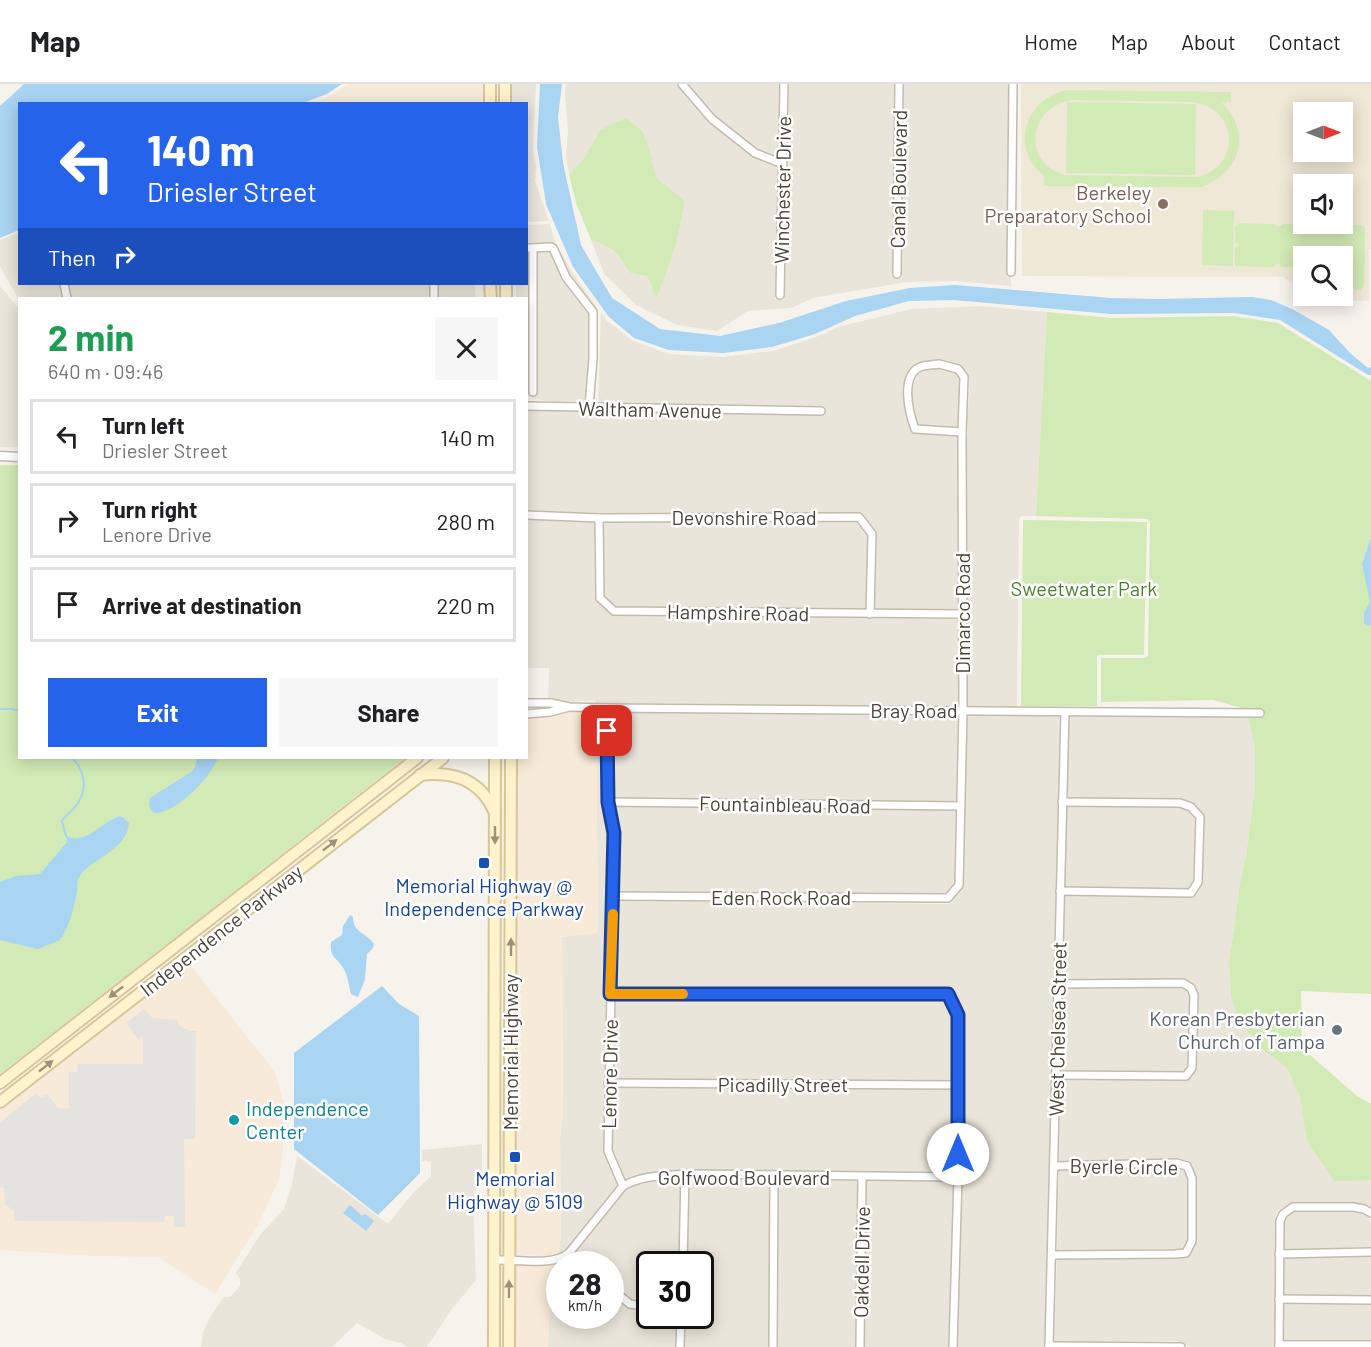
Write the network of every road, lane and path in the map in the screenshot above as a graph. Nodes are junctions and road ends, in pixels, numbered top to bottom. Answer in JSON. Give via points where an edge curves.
{"nodes":[{"id":1,"x":490,"y":84,"type":"edge"},
{"id":2,"x":505,"y":84,"type":"edge"},
{"id":3,"x":682,"y":84,"type":"edge"},
{"id":4,"x":784,"y":84,"type":"edge"},
{"id":5,"x":899,"y":84,"type":"edge"},
{"id":6,"x":1013,"y":84,"type":"edge"},
{"id":7,"x":490,"y":102,"type":"edge"},
{"id":8,"x":505,"y":102,"type":"edge"},
{"id":9,"x":783,"y":164,"type":"junction"},
{"id":10,"x":530,"y":248,"type":"edge"},
{"id":11,"x":1011,"y":272,"type":"dead end"},
{"id":12,"x":897,"y":274,"type":"dead end"},
{"id":13,"x":780,"y":296,"type":"dead end"},
{"id":14,"x":529,"y":360,"type":"edge"},
{"id":15,"x":530,"y":369,"type":"edge"},
{"id":16,"x":533,"y":392,"type":"dead end"},
{"id":17,"x":528,"y":406,"type":"edge"},
{"id":18,"x":589,"y":407,"type":"junction"},
{"id":19,"x":821,"y":411,"type":"dead end"},
{"id":20,"x":962,"y":432,"type":"junction"},
{"id":21,"x":0,"y":456,"type":"edge"},
{"id":22,"x":18,"y":457,"type":"edge"},
{"id":23,"x":528,"y":515,"type":"edge"},
{"id":24,"x":599,"y":518,"type":"junction"},
{"id":25,"x":870,"y":614,"type":"junction"},
{"id":26,"x":962,"y":614,"type":"junction"},
{"id":27,"x":528,"y":703,"type":"edge"},
{"id":28,"x":568,"y":707,"type":"junction"},
{"id":29,"x":606,"y":708,"type":"junction"},
{"id":30,"x":963,"y":710,"type":"junction"},
{"id":31,"x":1065,"y":712,"type":"junction"},
{"id":32,"x":1260,"y":713,"type":"dead end"},
{"id":33,"x":528,"y":714,"type":"edge"},
{"id":34,"x":416,"y":759,"type":"edge"},
{"id":35,"x":442,"y":759,"type":"edge"},
{"id":36,"x":495,"y":759,"type":"edge"},
{"id":37,"x":512,"y":759,"type":"edge"},
{"id":38,"x":420,"y":775,"type":"junction"},
{"id":39,"x":608,"y":802,"type":"junction"},
{"id":40,"x":1062,"y":802,"type":"junction"},
{"id":41,"x":961,"y":806,"type":"junction"},
{"id":42,"x":495,"y":814,"type":"junction"},
{"id":43,"x":495,"y":857,"type":"junction"},
{"id":44,"x":511,"y":857,"type":"junction"},
{"id":45,"x":1060,"y":891,"type":"junction"},
{"id":46,"x":614,"y":896,"type":"junction"},
{"id":47,"x":948,"y":898,"type":"joint"},
{"id":48,"x":495,"y":972,"type":"junction"},
{"id":49,"x":511,"y":972,"type":"junction"},
{"id":50,"x":1057,"y":984,"type":"junction"},
{"id":51,"x":610,"y":994,"type":"junction"},
{"id":52,"x":1056,"y":1075,"type":"junction"},
{"id":53,"x":0,"y":1083,"type":"edge"},
{"id":54,"x":608,"y":1083,"type":"junction"},
{"id":55,"x":958,"y":1085,"type":"junction"},
{"id":56,"x":495,"y":1099,"type":"junction"},
{"id":57,"x":510,"y":1099,"type":"junction"},
{"id":58,"x":0,"y":1102,"type":"edge"},
{"id":59,"x":1054,"y":1166,"type":"junction"},
{"id":60,"x":685,"y":1174,"type":"junction"},
{"id":61,"x":774,"y":1175,"type":"junction"},
{"id":62,"x":862,"y":1177,"type":"junction"},
{"id":63,"x":958,"y":1177,"type":"junction"},
{"id":64,"x":623,"y":1186,"type":"junction"},
{"id":65,"x":1371,"y":1214,"type":"edge"},
{"id":66,"x":570,"y":1251,"type":"edge"},
{"id":67,"x":682,"y":1251,"type":"edge"},
{"id":68,"x":1371,"y":1252,"type":"edge"},
{"id":69,"x":1052,"y":1254,"type":"junction"},
{"id":70,"x":1280,"y":1254,"type":"junction"},
{"id":71,"x":510,"y":1259,"type":"junction"},
{"id":72,"x":494,"y":1260,"type":"junction"},
{"id":73,"x":546,"y":1260,"type":"edge"},
{"id":74,"x":1280,"y":1299,"type":"junction"},
{"id":75,"x":1371,"y":1300,"type":"edge"},
{"id":76,"x":681,"y":1329,"type":"edge"},
{"id":77,"x":1371,"y":1345,"type":"edge"},
{"id":78,"x":1279,"y":1346,"type":"edge"},
{"id":79,"x":494,"y":1347,"type":"edge"},
{"id":80,"x":509,"y":1347,"type":"edge"},
{"id":81,"x":680,"y":1347,"type":"edge"},
{"id":82,"x":773,"y":1347,"type":"edge"},
{"id":83,"x":860,"y":1347,"type":"edge"},
{"id":84,"x":953,"y":1347,"type":"edge"},
{"id":85,"x":1049,"y":1347,"type":"edge"},
{"id":86,"x":1181,"y":1347,"type":"edge"}],
"edges":[{"from":1,"to":7,"type":"main road"},
{"from":2,"to":8,"type":"main road"},
{"from":3,"to":9,"type":"street","via":[[712,120],[755,153]]},
{"from":4,"to":9,"type":"street","name":"Winchester Drive"},
{"from":5,"to":12,"type":"street","name":"Canal Boulevard"},
{"from":6,"to":11,"type":"street"},
{"from":9,"to":13,"type":"street","name":"Winchester Drive"},
{"from":10,"to":14,"type":"street"},
{"from":10,"to":18,"type":"street","via":[[554,248],[566,277],[592,312]]},
{"from":14,"to":15,"type":"street"},
{"from":15,"to":16,"type":"street"},
{"from":17,"to":18,"type":"street","name":"Waltham Avenue"},
{"from":18,"to":19,"type":"street","name":"Waltham Avenue"},
{"from":20,"to":20,"type":"street","name":"Dimarco Road","via":[[964,377],[958,369],[939,364],[920,367],[908,386],[909,413],[915,429]]},
{"from":20,"to":26,"type":"street","name":"Dimarco Road"},
{"from":21,"to":22,"type":"street"},
{"from":23,"to":24,"type":"street","name":"Devonshire Road"},
{"from":24,"to":25,"type":"street","name":"Hampshire Road","via":[[600,598],[614,611]]},
{"from":24,"to":25,"type":"street","name":"Devonshire Road","via":[[860,517],[872,534]]},
{"from":25,"to":26,"type":"street","name":"Hampshire Road"},
{"from":26,"to":30,"type":"street","name":"Dimarco Road"},
{"from":27,"to":28,"type":"street","name":"Bray Road"},
{"from":28,"to":29,"type":"street","name":"Bray Road"},
{"from":28,"to":33,"type":"street","name":"Bray Road"},
{"from":29,"to":30,"type":"street","name":"Bray Road"},
{"from":29,"to":39,"type":"street","name":"Lenore Drive"},
{"from":30,"to":31,"type":"street","name":"Bray Road"},
{"from":30,"to":41,"type":"street","name":"Dimarco Road"},
{"from":31,"to":32,"type":"street","name":"Bray Road"},
{"from":31,"to":40,"type":"street","name":"West Chelsea Street"},
{"from":34,"to":53,"type":"main road","name":"Independence Parkway","one_way":true},
{"from":35,"to":38,"type":"main road","name":"Independence Parkway"},
{"from":36,"to":42,"type":"main road","name":"Memorial Highway"},
{"from":37,"to":44,"type":"main road","name":"Memorial Highway"},
{"from":38,"to":42,"type":"main road","via":[[462,778],[484,795]]},
{"from":58,"to":38,"type":"main road","name":"Independence Parkway","one_way":true},
{"from":39,"to":41,"type":"street","name":"Fountainbleau Road"},
{"from":39,"to":46,"type":"street","name":"Lenore Drive","via":[[614,833]]},
{"from":40,"to":45,"type":"street","name":"West Chelsea Street"},
{"from":40,"to":45,"type":"street","via":[[1180,803],[1191,807],[1200,817],[1198,882],[1191,893]]},
{"from":41,"to":47,"type":"street","name":"Dimarco Road","via":[[959,885]]},
{"from":42,"to":43,"type":"main road","name":"Memorial Highway","one_way":true},
{"from":43,"to":44,"type":"main road"},
{"from":43,"to":48,"type":"main road","name":"Memorial Highway"},
{"from":49,"to":44,"type":"main road","name":"Memorial Highway","one_way":true},
{"from":45,"to":50,"type":"street","name":"West Chelsea Street"},
{"from":46,"to":47,"type":"street","name":"Eden Rock Road"},
{"from":46,"to":51,"type":"street","name":"Lenore Drive"},
{"from":48,"to":49,"type":"main road"},
{"from":48,"to":56,"type":"main road","name":"Memorial Highway"},
{"from":49,"to":57,"type":"main road","name":"Memorial Highway"},
{"from":50,"to":52,"type":"street","name":"West Chelsea Street"},
{"from":50,"to":52,"type":"street","via":[[1183,983],[1194,995],[1192,1068],[1186,1076]]},
{"from":51,"to":54,"type":"street","name":"Lenore Drive"},
{"from":51,"to":55,"type":"street","via":[[948,994],[958,1015]]},
{"from":52,"to":59,"type":"street","name":"West Chelsea Street"},
{"from":54,"to":55,"type":"street","name":"Picadilly Street"},
{"from":54,"to":64,"type":"street","name":"Lenore Drive","via":[[608,1151]]},
{"from":55,"to":63,"type":"street"},
{"from":56,"to":57,"type":"main road"},
{"from":56,"to":72,"type":"main road","name":"Memorial Highway"},
{"from":57,"to":71,"type":"main road","name":"Memorial Highway"},
{"from":59,"to":69,"type":"street","name":"West Chelsea Street"},
{"from":59,"to":69,"type":"street","name":"Byerle Circle","via":[[1187,1166],[1192,1178],[1192,1241],[1186,1253]]},
{"from":60,"to":61,"type":"street","name":"Golfwood Boulevard"},
{"from":60,"to":64,"type":"street","name":"Golfwood Boulevard","via":[[635,1179]]},
{"from":60,"to":67,"type":"street"},
{"from":61,"to":62,"type":"street","name":"Golfwood Boulevard"},
{"from":61,"to":82,"type":"street"},
{"from":62,"to":63,"type":"street","name":"Golfwood Boulevard"},
{"from":62,"to":83,"type":"street","name":"Oakdell Drive"},
{"from":63,"to":84,"type":"street"},
{"from":64,"to":66,"type":"street"},
{"from":65,"to":70,"type":"street","via":[[1353,1207],[1293,1207],[1282,1214],[1280,1221]]},
{"from":68,"to":70,"type":"street"},
{"from":69,"to":85,"type":"street","name":"West Chelsea Street"},
{"from":70,"to":74,"type":"street"},
{"from":71,"to":72,"type":"street"},
{"from":71,"to":73,"type":"street"},
{"from":80,"to":71,"type":"main road","name":"Memorial Highway","one_way":true},
{"from":72,"to":79,"type":"main road","name":"Memorial Highway"},
{"from":74,"to":75,"type":"street"},
{"from":74,"to":78,"type":"street"},
{"from":76,"to":81,"type":"street"},
{"from":77,"to":78,"type":"street"},
{"from":85,"to":86,"type":"street"}]}
